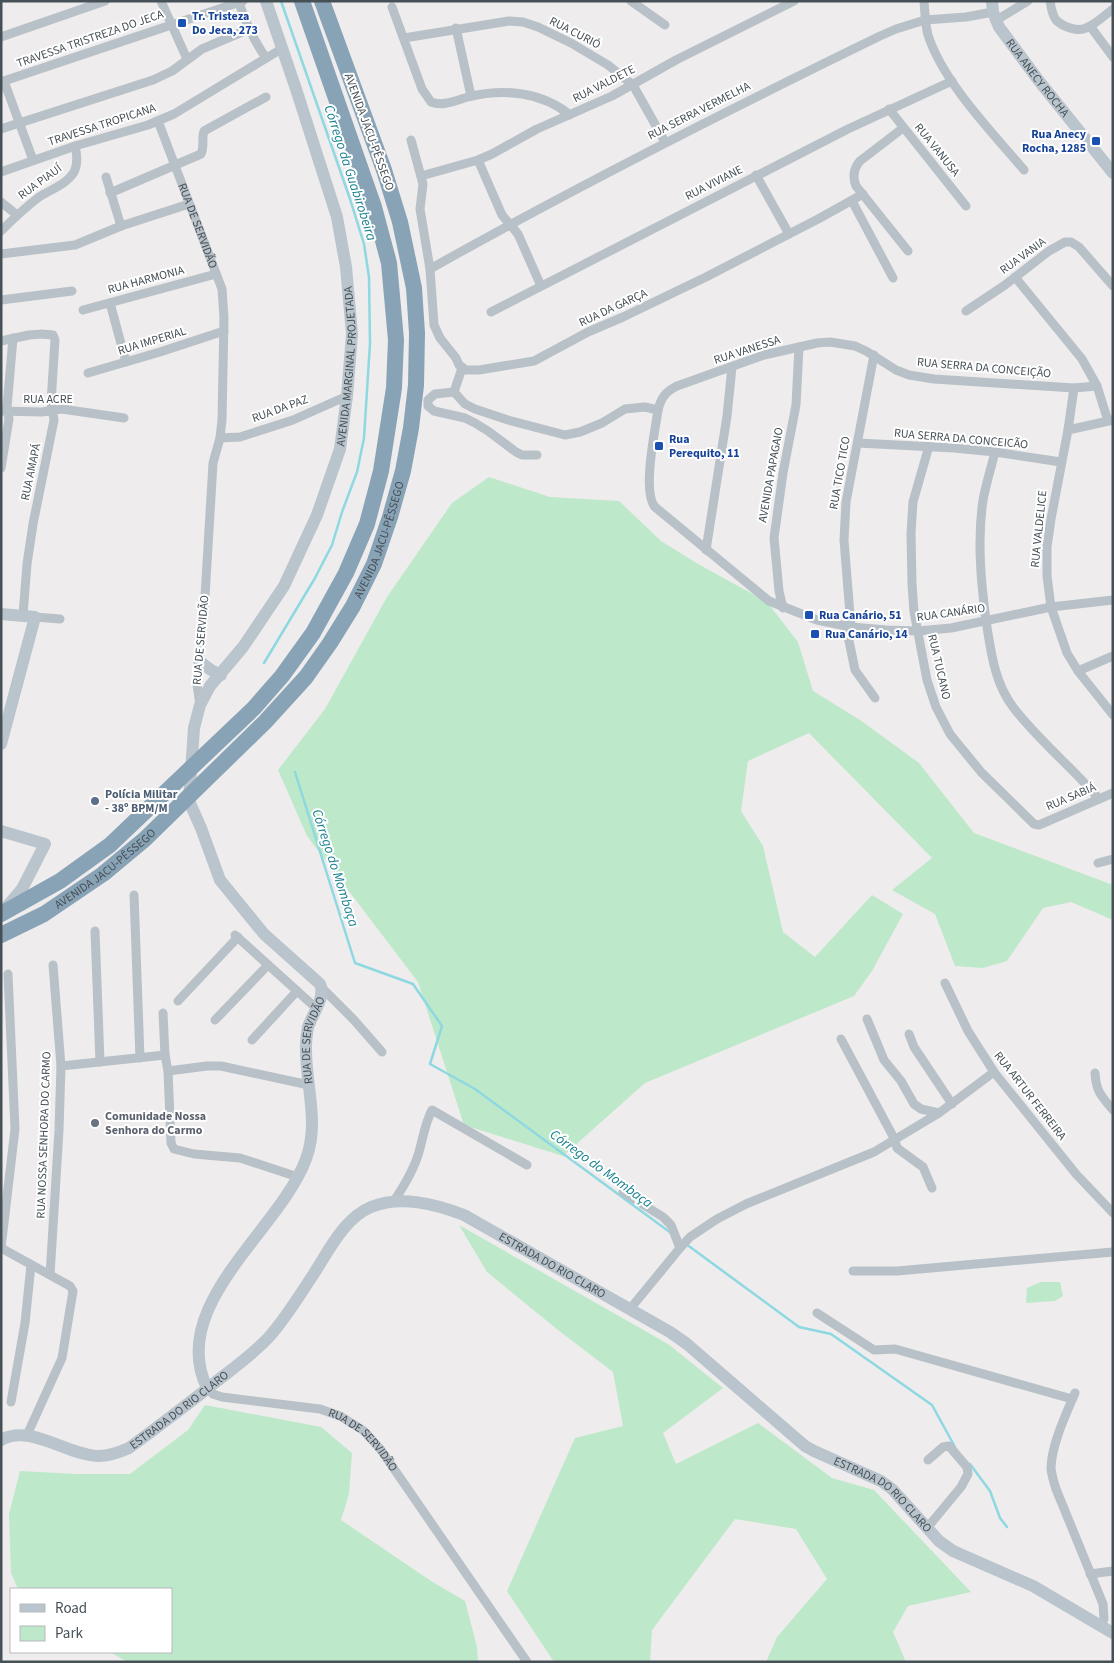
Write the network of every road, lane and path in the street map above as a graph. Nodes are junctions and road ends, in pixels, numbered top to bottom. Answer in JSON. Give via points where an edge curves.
{"nodes":[{"id":1,"x":104,"y":1,"type":"edge"},
{"id":2,"x":161,"y":1,"type":"edge"},
{"id":3,"x":266,"y":1,"type":"edge"},
{"id":4,"x":302,"y":1,"type":"edge"},
{"id":5,"x":322,"y":1,"type":"edge"},
{"id":6,"x":794,"y":1,"type":"edge"},
{"id":7,"x":924,"y":1,"type":"edge"},
{"id":8,"x":1028,"y":1,"type":"edge"},
{"id":9,"x":1050,"y":1,"type":"edge"},
{"id":10,"x":241,"y":2,"type":"edge"},
{"id":11,"x":635,"y":2,"type":"edge"},
{"id":12,"x":392,"y":7,"type":"dead end"},
{"id":13,"x":1113,"y":9,"type":"edge"},
{"id":14,"x":993,"y":11,"type":"edge"},
{"id":15,"x":925,"y":20,"type":"junction"},
{"id":16,"x":665,"y":24,"type":"dead end"},
{"id":17,"x":171,"y":25,"type":"junction"},
{"id":18,"x":456,"y":28,"type":"junction"},
{"id":19,"x":1086,"y":28,"type":"junction"},
{"id":20,"x":249,"y":30,"type":"junction"},
{"id":21,"x":1,"y":37,"type":"edge"},
{"id":22,"x":404,"y":38,"type":"junction"},
{"id":23,"x":283,"y":48,"type":"junction"},
{"id":24,"x":1113,"y":57,"type":"edge"},
{"id":25,"x":266,"y":58,"type":"junction"},
{"id":26,"x":187,"y":59,"type":"junction"},
{"id":27,"x":952,"y":81,"type":"junction"},
{"id":28,"x":3,"y":82,"type":"edge"},
{"id":29,"x":633,"y":85,"type":"junction"},
{"id":30,"x":471,"y":96,"type":"junction"},
{"id":31,"x":266,"y":97,"type":"dead end"},
{"id":32,"x":889,"y":109,"type":"junction"},
{"id":33,"x":570,"y":116,"type":"junction"},
{"id":34,"x":158,"y":121,"type":"junction"},
{"id":35,"x":19,"y":123,"type":"junction"},
{"id":36,"x":903,"y":128,"type":"junction"},
{"id":37,"x":1,"y":129,"type":"edge"},
{"id":38,"x":411,"y":140,"type":"dead end"},
{"id":39,"x":665,"y":142,"type":"junction"},
{"id":40,"x":75,"y":146,"type":"junction"},
{"id":41,"x":33,"y":160,"type":"junction"},
{"id":42,"x":478,"y":160,"type":"junction"},
{"id":43,"x":175,"y":164,"type":"junction"},
{"id":44,"x":1024,"y":170,"type":"dead end"},
{"id":45,"x":1,"y":172,"type":"edge"},
{"id":46,"x":1113,"y":173,"type":"edge"},
{"id":47,"x":421,"y":176,"type":"junction"},
{"id":48,"x":756,"y":176,"type":"junction"},
{"id":49,"x":106,"y":177,"type":"dead end"},
{"id":50,"x":110,"y":193,"type":"junction"},
{"id":51,"x":863,"y":194,"type":"junction"},
{"id":52,"x":852,"y":201,"type":"junction"},
{"id":53,"x":1,"y":202,"type":"edge"},
{"id":54,"x":189,"y":204,"type":"junction"},
{"id":55,"x":966,"y":206,"type":"dead end"},
{"id":56,"x":17,"y":215,"type":"junction"},
{"id":57,"x":510,"y":224,"type":"junction"},
{"id":58,"x":121,"y":226,"type":"junction"},
{"id":59,"x":1,"y":231,"type":"edge"},
{"id":60,"x":789,"y":234,"type":"junction"},
{"id":61,"x":908,"y":251,"type":"dead end"},
{"id":62,"x":1,"y":254,"type":"edge"},
{"id":63,"x":430,"y":269,"type":"junction"},
{"id":64,"x":216,"y":274,"type":"junction"},
{"id":65,"x":1014,"y":277,"type":"junction"},
{"id":66,"x":893,"y":278,"type":"dead end"},
{"id":67,"x":541,"y":286,"type":"junction"},
{"id":68,"x":1113,"y":286,"type":"edge"},
{"id":69,"x":72,"y":291,"type":"dead end"},
{"id":70,"x":1,"y":300,"type":"edge"},
{"id":71,"x":110,"y":303,"type":"junction"},
{"id":72,"x":83,"y":310,"type":"dead end"},
{"id":73,"x":966,"y":311,"type":"dead end"},
{"id":74,"x":491,"y":312,"type":"dead end"},
{"id":75,"x":224,"y":331,"type":"junction"},
{"id":76,"x":436,"y":332,"type":"junction"},
{"id":77,"x":417,"y":333,"type":"junction"},
{"id":78,"x":13,"y":338,"type":"junction"},
{"id":79,"x":1,"y":341,"type":"edge"},
{"id":80,"x":799,"y":347,"type":"junction"},
{"id":81,"x":874,"y":355,"type":"junction"},
{"id":82,"x":126,"y":362,"type":"junction"},
{"id":83,"x":732,"y":367,"type":"junction"},
{"id":84,"x":462,"y":368,"type":"junction"},
{"id":85,"x":88,"y":373,"type":"dead end"},
{"id":86,"x":1097,"y":386,"type":"junction"},
{"id":87,"x":1074,"y":388,"type":"junction"},
{"id":88,"x":454,"y":392,"type":"junction"},
{"id":89,"x":347,"y":396,"type":"junction"},
{"id":90,"x":52,"y":410,"type":"junction"},
{"id":91,"x":658,"y":410,"type":"junction"},
{"id":92,"x":5,"y":411,"type":"edge"},
{"id":93,"x":124,"y":418,"type":"dead end"},
{"id":94,"x":1110,"y":420,"type":"edge"},
{"id":95,"x":1068,"y":430,"type":"junction"},
{"id":96,"x":220,"y":438,"type":"junction"},
{"id":97,"x":858,"y":443,"type":"junction"},
{"id":98,"x":929,"y":446,"type":"junction"},
{"id":99,"x":995,"y":452,"type":"junction"},
{"id":100,"x":537,"y":455,"type":"dead end"},
{"id":101,"x":1062,"y":462,"type":"junction"},
{"id":102,"x":1,"y":468,"type":"edge"},
{"id":103,"x":706,"y":550,"type":"junction"},
{"id":104,"x":1113,"y":600,"type":"edge"},
{"id":105,"x":1051,"y":607,"type":"junction"},
{"id":106,"x":783,"y":608,"type":"junction"},
{"id":107,"x":1,"y":614,"type":"edge"},
{"id":108,"x":29,"y":616,"type":"junction"},
{"id":109,"x":60,"y":619,"type":"dead end"},
{"id":110,"x":986,"y":621,"type":"junction"},
{"id":111,"x":849,"y":626,"type":"junction"},
{"id":112,"x":918,"y":631,"type":"junction"},
{"id":113,"x":1113,"y":656,"type":"edge"},
{"id":114,"x":199,"y":661,"type":"junction"},
{"id":115,"x":1078,"y":671,"type":"junction"},
{"id":116,"x":221,"y":675,"type":"junction"},
{"id":117,"x":875,"y":698,"type":"dead end"},
{"id":118,"x":200,"y":705,"type":"junction"},
{"id":119,"x":1113,"y":715,"type":"edge"},
{"id":120,"x":1,"y":744,"type":"edge"},
{"id":121,"x":1113,"y":794,"type":"edge"},
{"id":122,"x":1099,"y":798,"type":"junction"},
{"id":123,"x":1039,"y":825,"type":"joint"},
{"id":124,"x":1,"y":831,"type":"edge"},
{"id":125,"x":1113,"y":858,"type":"edge"},
{"id":126,"x":1098,"y":863,"type":"dead end"},
{"id":127,"x":33,"y":871,"type":"junction"},
{"id":128,"x":60,"y":881,"type":"junction"},
{"id":129,"x":134,"y":895,"type":"dead end"},
{"id":130,"x":1,"y":913,"type":"edge"},
{"id":131,"x":95,"y":931,"type":"dead end"},
{"id":132,"x":1,"y":935,"type":"edge"},
{"id":133,"x":53,"y":965,"type":"dead end"},
{"id":134,"x":268,"y":965,"type":"junction"},
{"id":135,"x":8,"y":974,"type":"dead end"},
{"id":136,"x":945,"y":983,"type":"dead end"},
{"id":137,"x":322,"y":988,"type":"junction"},
{"id":138,"x":297,"y":991,"type":"junction"},
{"id":139,"x":178,"y":1001,"type":"dead end"},
{"id":140,"x":316,"y":1008,"type":"junction"},
{"id":141,"x":163,"y":1013,"type":"dead end"},
{"id":142,"x":867,"y":1019,"type":"dead end"},
{"id":143,"x":215,"y":1020,"type":"dead end"},
{"id":144,"x":909,"y":1034,"type":"dead end"},
{"id":145,"x":841,"y":1039,"type":"dead end"},
{"id":146,"x":252,"y":1040,"type":"dead end"},
{"id":147,"x":382,"y":1052,"type":"dead end"},
{"id":148,"x":165,"y":1054,"type":"junction"},
{"id":149,"x":140,"y":1058,"type":"junction"},
{"id":150,"x":100,"y":1062,"type":"junction"},
{"id":151,"x":61,"y":1066,"type":"junction"},
{"id":152,"x":168,"y":1071,"type":"junction"},
{"id":153,"x":994,"y":1072,"type":"junction"},
{"id":154,"x":1095,"y":1072,"type":"dead end"},
{"id":155,"x":309,"y":1085,"type":"junction"},
{"id":156,"x":952,"y":1104,"type":"junction"},
{"id":157,"x":1113,"y":1110,"type":"edge"},
{"id":158,"x":939,"y":1113,"type":"junction"},
{"id":159,"x":895,"y":1140,"type":"junction"},
{"id":160,"x":527,"y":1165,"type":"dead end"},
{"id":161,"x":298,"y":1177,"type":"junction"},
{"id":162,"x":932,"y":1188,"type":"dead end"},
{"id":163,"x":623,"y":1192,"type":"dead end"},
{"id":164,"x":394,"y":1201,"type":"junction"},
{"id":165,"x":1113,"y":1213,"type":"edge"},
{"id":166,"x":1,"y":1248,"type":"edge"},
{"id":167,"x":680,"y":1248,"type":"junction"},
{"id":168,"x":1113,"y":1252,"type":"edge"},
{"id":169,"x":31,"y":1265,"type":"junction"},
{"id":170,"x":853,"y":1271,"type":"dead end"},
{"id":171,"x":50,"y":1275,"type":"junction"},
{"id":172,"x":630,"y":1310,"type":"junction"},
{"id":173,"x":817,"y":1313,"type":"dead end"},
{"id":174,"x":208,"y":1388,"type":"junction"},
{"id":175,"x":11,"y":1402,"type":"dead end"},
{"id":176,"x":28,"y":1434,"type":"junction"},
{"id":177,"x":1,"y":1440,"type":"edge"},
{"id":178,"x":928,"y":1460,"type":"dead end"},
{"id":179,"x":927,"y":1528,"type":"junction"},
{"id":180,"x":1113,"y":1571,"type":"edge"},
{"id":181,"x":1090,"y":1574,"type":"junction"},
{"id":182,"x":1105,"y":1621,"type":"edge"},
{"id":183,"x":1113,"y":1633,"type":"edge"},
{"id":184,"x":527,"y":1662,"type":"edge"}],
"edges":[{"from":1,"to":21,"type":"street"},
{"from":2,"to":17,"type":"street"},
{"from":3,"to":23,"type":"main road","name":"AVENIDA MARGINAL PROJETADA"},
{"from":4,"to":128,"type":"highway","name":"AVENIDA JACU-PÊSSEGO","via":[[374,207],[389,263],[396,340],[394,388],[381,470],[369,515],[346,573],[313,633],[282,676],[254,708],[110,845]]},
{"from":5,"to":77,"type":"highway","name":"AVENIDA JACU-PÊSSEGO","via":[[400,222],[414,288]]},
{"from":6,"to":29,"type":"street","name":"RUA VALDETE"},
{"from":7,"to":15,"type":"street"},
{"from":8,"to":14,"type":"street"},
{"from":9,"to":19,"type":"street","via":[[1056,20],[1068,26]]},
{"from":10,"to":17,"type":"street","name":"TRAVESSA TRISTREZA DO JECA"},
{"from":10,"to":20,"type":"street"},
{"from":11,"to":16,"type":"street"},
{"from":12,"to":22,"type":"street"},
{"from":13,"to":19,"type":"street"},
{"from":14,"to":15,"type":"street","name":"RUA SERRA VERMELHA"},
{"from":14,"to":46,"type":"main road","name":"RUA ANECY ROCHA","via":[[1039,81]]},
{"from":15,"to":27,"type":"street","via":[[928,36]]},
{"from":15,"to":39,"type":"street","name":"RUA SERRA VERMELHA","via":[[880,36]]},
{"from":17,"to":26,"type":"street"},
{"from":17,"to":28,"type":"street","name":"TRAVESSA TRISTREZA DO JECA"},
{"from":18,"to":22,"type":"street","name":"RUA CURIÓ"},
{"from":18,"to":29,"type":"street","name":"RUA CURIÓ","via":[[523,22],[571,43],[608,65]]},
{"from":18,"to":30,"type":"street"},
{"from":19,"to":24,"type":"street"},
{"from":20,"to":25,"type":"street"},
{"from":20,"to":26,"type":"street","via":[[208,46]]},
{"from":22,"to":30,"type":"street","via":[[422,90],[429,100],[442,104]]},
{"from":23,"to":25,"type":"street","name":"TRAVESSA TROPICANA"},
{"from":23,"to":89,"type":"main road","name":"AVENIDA MARGINAL PROJETADA","via":[[337,217],[346,267],[352,334]]},
{"from":25,"to":34,"type":"street","name":"TRAVESSA TROPICANA"},
{"from":26,"to":35,"type":"street","via":[[153,80]]},
{"from":27,"to":32,"type":"street","name":"RUA VIVIANE"},
{"from":27,"to":44,"type":"street"},
{"from":28,"to":35,"type":"street"},
{"from":29,"to":33,"type":"street","name":"RUA VALDETE"},
{"from":29,"to":39,"type":"street","name":"RUA CURIÓ"},
{"from":30,"to":33,"type":"street","via":[[504,92],[530,95],[557,105]]},
{"from":31,"to":43,"type":"street","via":[[204,131],[201,154]]},
{"from":32,"to":36,"type":"street","name":"RUA VANUSA"},
{"from":32,"to":48,"type":"street","name":"RUA VIVIANE"},
{"from":33,"to":42,"type":"street","name":"RUA VALDETE","via":[[537,129]]},
{"from":34,"to":40,"type":"street","name":"TRAVESSA TROPICANA"},
{"from":34,"to":43,"type":"street","name":"RUA DE SERVIDÃO"},
{"from":35,"to":37,"type":"street"},
{"from":35,"to":41,"type":"street"},
{"from":36,"to":51,"type":"street","via":[[856,166],[854,182]]},
{"from":36,"to":55,"type":"street","name":"RUA VANUSA"},
{"from":38,"to":47,"type":"street"},
{"from":39,"to":57,"type":"street","name":"RUA SERRA VERMELHA"},
{"from":40,"to":41,"type":"street","name":"TRAVESSA TROPICANA"},
{"from":40,"to":56,"type":"street","name":"RUA PIAUÍ","via":[[74,173]]},
{"from":41,"to":45,"type":"street","name":"TRAVESSA TROPICANA"},
{"from":42,"to":47,"type":"street","name":"RUA VALDETE"},
{"from":42,"to":57,"type":"street","via":[[502,215]]},
{"from":43,"to":50,"type":"street"},
{"from":43,"to":54,"type":"street","name":"RUA DE SERVIDÃO"},
{"from":47,"to":63,"type":"street","via":[[420,209]]},
{"from":48,"to":60,"type":"street"},
{"from":48,"to":67,"type":"street","name":"RUA VIVIANE"},
{"from":49,"to":50,"type":"street"},
{"from":50,"to":58,"type":"street"},
{"from":51,"to":52,"type":"street","name":"RUA DA GARÇA"},
{"from":51,"to":61,"type":"street"},
{"from":52,"to":60,"type":"street","name":"RUA DA GARÇA"},
{"from":52,"to":66,"type":"street"},
{"from":53,"to":56,"type":"street"},
{"from":54,"to":58,"type":"street"},
{"from":54,"to":64,"type":"street","name":"RUA DE SERVIDÃO"},
{"from":56,"to":59,"type":"street","name":"RUA PIAUÍ"},
{"from":57,"to":63,"type":"street","name":"RUA SERRA VERMELHA"},
{"from":57,"to":67,"type":"street","via":[[518,234]]},
{"from":58,"to":62,"type":"street","via":[[75,245]]},
{"from":60,"to":84,"type":"street","name":"RUA DA GARÇA","via":[[534,361],[479,370]]},
{"from":63,"to":76,"type":"street"},
{"from":64,"to":71,"type":"street","name":"RUA HARMONIA"},
{"from":64,"to":75,"type":"street","name":"RUA DE SERVIDÃO","via":[[222,289]]},
{"from":65,"to":68,"type":"street","name":"RUA VANIA","via":[[1050,251],[1071,242],[1080,247]]},
{"from":65,"to":73,"type":"street","name":"RUA VANIA"},
{"from":65,"to":86,"type":"street","via":[[1082,359]]},
{"from":67,"to":74,"type":"street","name":"RUA VIVIANE"},
{"from":69,"to":70,"type":"street"},
{"from":71,"to":72,"type":"street","name":"RUA HARMONIA"},
{"from":71,"to":82,"type":"street"},
{"from":75,"to":82,"type":"street","name":"RUA IMPERIAL"},
{"from":75,"to":96,"type":"street","name":"RUA DE SERVIDÃO"},
{"from":76,"to":77,"type":"street"},
{"from":76,"to":84,"type":"street"},
{"from":77,"to":132,"type":"highway","name":"AVENIDA JACU-PÊSSEGO","via":[[411,428],[390,517],[374,564],[330,643],[306,677],[265,722],[145,839],[103,874],[44,914]]},
{"from":78,"to":79,"type":"street"},
{"from":78,"to":90,"type":"street","name":"RUA AMAPÁ","via":[[53,335]]},
{"from":78,"to":92,"type":"street"},
{"from":80,"to":81,"type":"street","name":"RUA VANESSA","via":[[830,342],[855,346]]},
{"from":80,"to":83,"type":"street","name":"RUA VANESSA"},
{"from":80,"to":106,"type":"street","name":"AVENIDA PAPAGAIO","via":[[796,405],[774,538]]},
{"from":81,"to":87,"type":"street","name":"RUA SERRA DA CONCEIÇÃO","via":[[896,370],[934,379]]},
{"from":81,"to":97,"type":"street","name":"RUA TICO TICO"},
{"from":82,"to":85,"type":"street","name":"RUA IMPERIAL"},
{"from":83,"to":91,"type":"street","name":"RUA VANESSA","via":[[677,386],[665,393]]},
{"from":83,"to":103,"type":"street"},
{"from":84,"to":88,"type":"street"},
{"from":86,"to":87,"type":"street","name":"RUA SERRA DA CONCEIÇÃO"},
{"from":86,"to":94,"type":"street"},
{"from":87,"to":95,"type":"street","name":"RUA VALDELICE"},
{"from":88,"to":91,"type":"street","via":[[474,409],[566,435],[602,423],[625,409]]},
{"from":88,"to":100,"type":"street","via":[[435,394],[428,400],[428,406],[434,411],[465,418],[522,455]]},
{"from":89,"to":96,"type":"street","name":"RUA DA PAZ","via":[[293,420],[240,437]]},
{"from":89,"to":116,"type":"main road","name":"AVENIDA MARGINAL PROJETADA","via":[[340,449],[317,515],[284,586]]},
{"from":90,"to":92,"type":"street","name":"RUA ACRE"},
{"from":90,"to":93,"type":"street","name":"RUA ACRE"},
{"from":90,"to":108,"type":"street","name":"RUA AMAPÁ","via":[[54,420],[27,564]]},
{"from":91,"to":103,"type":"street","name":"RUA CANÁRIO","via":[[649,484],[652,503]]},
{"from":92,"to":102,"type":"street","via":[[8,428]]},
{"from":94,"to":95,"type":"street"},
{"from":95,"to":101,"type":"street","name":"RUA VALDELICE"},
{"from":96,"to":114,"type":"street","name":"RUA DE SERVIDÃO","via":[[213,463]]},
{"from":97,"to":98,"type":"street","name":"RUA SERRA DA CONCEICÃO"},
{"from":97,"to":111,"type":"street","name":"RUA TICO TICO","via":[[844,523]]},
{"from":98,"to":99,"type":"street","name":"RUA SERRA DA CONCEICÃO"},
{"from":98,"to":112,"type":"street","name":"RUA TUCANO","via":[[913,502],[911,533],[912,584]]},
{"from":99,"to":101,"type":"street","name":"RUA SERRA DA CONCEICÃO"},
{"from":99,"to":110,"type":"street","via":[[983,500],[981,526]]},
{"from":101,"to":105,"type":"street","name":"RUA VALDELICE","via":[[1047,547]]},
{"from":103,"to":106,"type":"street","name":"RUA CANÁRIO","via":[[757,592]]},
{"from":104,"to":105,"type":"street","name":"RUA CANÁRIO"},
{"from":105,"to":110,"type":"street","name":"RUA CANÁRIO"},
{"from":105,"to":115,"type":"street","name":"RUA VALDELICE","via":[[1067,653]]},
{"from":106,"to":111,"type":"street","name":"RUA CANÁRIO","via":[[817,620]]},
{"from":107,"to":108,"type":"main road"},
{"from":108,"to":109,"type":"street"},
{"from":108,"to":120,"type":"main road"},
{"from":110,"to":112,"type":"street","name":"RUA CANÁRIO"},
{"from":110,"to":122,"type":"street","via":[[992,661],[1012,706]]},
{"from":111,"to":112,"type":"street","name":"RUA CANÁRIO"},
{"from":111,"to":117,"type":"street","name":"RUA TICO TICO","via":[[854,670]]},
{"from":112,"to":123,"type":"street","name":"RUA TUCANO","via":[[927,680],[950,734],[981,772],[1033,824]]},
{"from":113,"to":115,"type":"street"},
{"from":114,"to":116,"type":"main road"},
{"from":114,"to":118,"type":"street","name":"RUA DE SERVIDÃO","via":[[197,684]]},
{"from":115,"to":119,"type":"street","name":"RUA VALDELICE"},
{"from":116,"to":118,"type":"main road","name":"AVENIDA MARGINAL PROJETADA","via":[[210,686]]},
{"from":118,"to":137,"type":"main road","name":"RUA DE SERVIDÃO","via":[[194,728],[189,802],[220,880],[264,934]]},
{"from":121,"to":122,"type":"street","name":"RUA SABIÁ"},
{"from":122,"to":123,"type":"street","name":"RUA SABIÁ"},
{"from":124,"to":127,"type":"main road","via":[[45,844]]},
{"from":125,"to":126,"type":"street"},
{"from":127,"to":128,"type":"main road","via":[[44,881]]},
{"from":127,"to":130,"type":"main road"},
{"from":128,"to":130,"type":"highway","name":"AVENIDA JACU-PÊSSEGO"},
{"from":129,"to":149,"type":"street"},
{"from":131,"to":150,"type":"street"},
{"from":133,"to":151,"type":"street","name":"RUA NOSSA SENHORA DO CARMO"},
{"from":134,"to":138,"type":"street"},
{"from":134,"to":139,"type":"street","via":[[236,936]]},
{"from":134,"to":143,"type":"street"},
{"from":135,"to":166,"type":"street","via":[[14,1129]]},
{"from":136,"to":153,"type":"street","name":"RUA ARTUR FERREIRA","via":[[968,1031]]},
{"from":137,"to":140,"type":"main road","name":"RUA DE SERVIDÃO"},
{"from":137,"to":147,"type":"street"},
{"from":138,"to":140,"type":"street"},
{"from":138,"to":146,"type":"street"},
{"from":140,"to":155,"type":"main road","name":"RUA DE SERVIDÃO","via":[[307,1036]]},
{"from":141,"to":148,"type":"street"},
{"from":142,"to":158,"type":"street","via":[[884,1060],[914,1104]]},
{"from":144,"to":156,"type":"street","via":[[914,1047]]},
{"from":145,"to":159,"type":"street"},
{"from":148,"to":149,"type":"street"},
{"from":148,"to":152,"type":"street"},
{"from":149,"to":150,"type":"street"},
{"from":150,"to":151,"type":"street"},
{"from":151,"to":171,"type":"street","name":"RUA NOSSA SENHORA DO CARMO"},
{"from":152,"to":155,"type":"street","via":[[221,1066]]},
{"from":152,"to":161,"type":"street","via":[[171,1143],[174,1149],[240,1158]]},
{"from":153,"to":156,"type":"street"},
{"from":153,"to":165,"type":"street","name":"RUA ARTUR FERREIRA","via":[[1076,1174]]},
{"from":154,"to":157,"type":"street","via":[[1097,1090]]},
{"from":155,"to":161,"type":"main road","name":"RUA DE SERVIDÃO","via":[[312,1131]]},
{"from":156,"to":158,"type":"street"},
{"from":158,"to":159,"type":"street"},
{"from":159,"to":162,"type":"street","via":[[897,1148],[924,1167]]},
{"from":159,"to":167,"type":"street","via":[[717,1218]]},
{"from":160,"to":164,"type":"street","via":[[432,1110],[412,1170]]},
{"from":161,"to":174,"type":"main road","name":"RUA DE SERVIDÃO","via":[[284,1201],[226,1278],[206,1316],[198,1352],[202,1378]]},
{"from":163,"to":167,"type":"street","via":[[663,1217],[671,1225]]},
{"from":164,"to":172,"type":"main road","name":"ESTRADA DO RIO CLARO","via":[[443,1207],[464,1215]]},
{"from":164,"to":174,"type":"main road","name":"ESTRADA DO RIO CLARO","via":[[372,1207],[351,1221],[268,1337]]},
{"from":166,"to":169,"type":"street"},
{"from":167,"to":172,"type":"street"},
{"from":168,"to":170,"type":"street","via":[[897,1271]]},
{"from":169,"to":171,"type":"street"},
{"from":169,"to":175,"type":"street"},
{"from":171,"to":176,"type":"street","via":[[70,1286],[73,1294],[62,1358]]},
{"from":172,"to":179,"type":"main road","name":"ESTRADA DO RIO CLARO","via":[[686,1344],[805,1446],[892,1489]]},
{"from":173,"to":181,"type":"street","via":[[874,1350],[895,1349],[1074,1396],[1055,1446],[1052,1473]]},
{"from":174,"to":176,"type":"main road","name":"ESTRADA DO RIO CLARO","via":[[129,1448],[116,1454],[85,1455]]},
{"from":174,"to":184,"type":"street","name":"RUA DE SERVIDÃO","via":[[212,1394],[222,1397],[320,1409],[340,1416],[364,1431],[381,1450]]},
{"from":176,"to":177,"type":"main road"},
{"from":178,"to":179,"type":"street","via":[[949,1446],[967,1467],[968,1474]]},
{"from":179,"to":182,"type":"main road","name":"ESTRADA DO RIO CLARO","via":[[953,1551]]},
{"from":180,"to":181,"type":"street"},
{"from":181,"to":182,"type":"street","via":[[1103,1604]]},
{"from":182,"to":183,"type":"main road","name":"ESTRADA DO RIO CLARO"}]}
